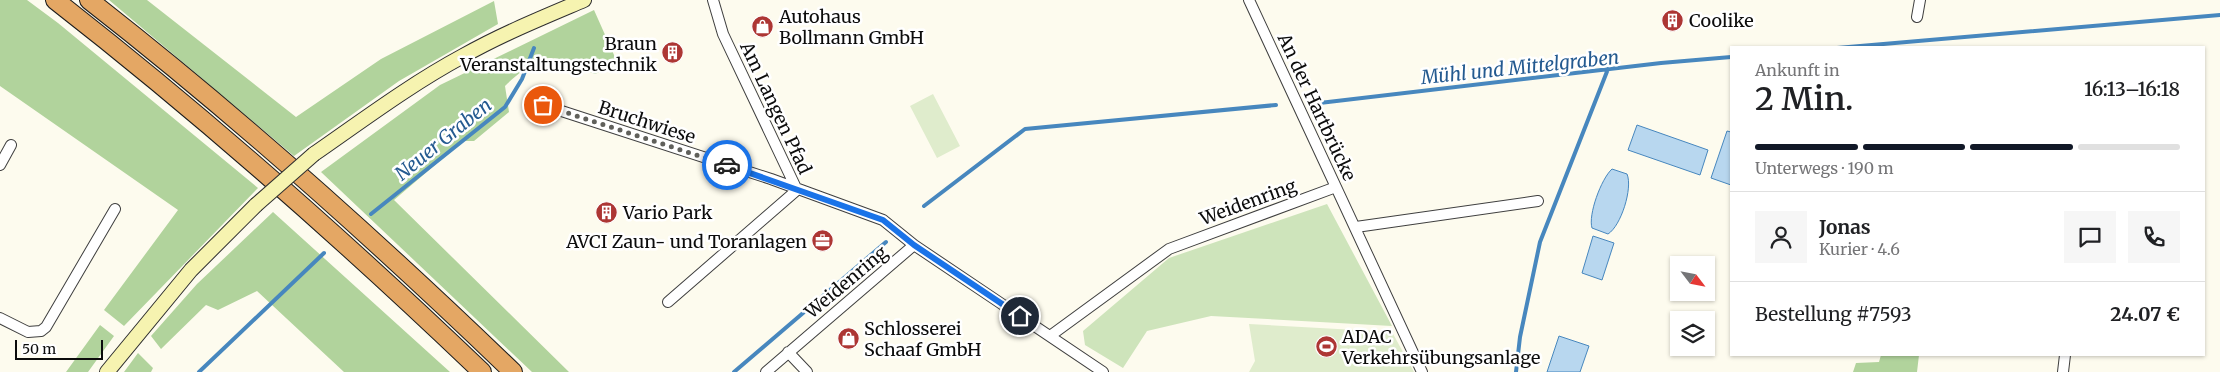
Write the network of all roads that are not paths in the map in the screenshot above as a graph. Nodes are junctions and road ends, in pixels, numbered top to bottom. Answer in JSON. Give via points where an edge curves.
{"nodes":[{"id":1,"x":55,"y":0,"type":"edge"},
{"id":2,"x":89,"y":0,"type":"edge"},
{"id":3,"x":584,"y":0,"type":"edge"},
{"id":4,"x":713,"y":0,"type":"edge"},
{"id":5,"x":1249,"y":0,"type":"edge"},
{"id":6,"x":1920,"y":0,"type":"edge"},
{"id":7,"x":1917,"y":17,"type":"dead end"},
{"id":8,"x":543,"y":105,"type":"dead end"},
{"id":9,"x":11,"y":145,"type":"dead end"},
{"id":10,"x":0,"y":165,"type":"edge"},
{"id":11,"x":1336,"y":187,"type":"junction"},
{"id":12,"x":797,"y":190,"type":"junction"},
{"id":13,"x":1538,"y":201,"type":"dead end"},
{"id":14,"x":115,"y":209,"type":"dead end"},
{"id":15,"x":1356,"y":227,"type":"junction"},
{"id":16,"x":914,"y":245,"type":"junction"},
{"id":17,"x":668,"y":302,"type":"dead end"},
{"id":18,"x":0,"y":318,"type":"edge"},
{"id":19,"x":1050,"y":336,"type":"junction"},
{"id":20,"x":788,"y":352,"type":"junction"},
{"id":21,"x":2065,"y":356,"type":"edge"},
{"id":22,"x":107,"y":372,"type":"edge"},
{"id":23,"x":482,"y":372,"type":"edge"},
{"id":24,"x":513,"y":372,"type":"edge"},
{"id":25,"x":766,"y":372,"type":"edge"},
{"id":26,"x":807,"y":372,"type":"edge"},
{"id":27,"x":1103,"y":372,"type":"edge"},
{"id":28,"x":1422,"y":372,"type":"edge"},
{"id":29,"x":2063,"y":372,"type":"edge"}],
"edges":[{"from":1,"to":23,"type":"highway","via":[[130,59],[313,216]]},
{"from":2,"to":24,"type":"highway","via":[[244,125],[427,289]]},
{"from":3,"to":22,"type":"main road","bridge":true,"via":[[463,56],[393,98],[314,154],[256,204],[191,270]]},
{"from":4,"to":12,"type":"street","name":"Am Langen Pfad","via":[[723,34]]},
{"from":5,"to":11,"type":"street","name":"An der Hartbrücke"},
{"from":6,"to":7,"type":"street"},
{"from":8,"to":12,"type":"street","name":"Bruchwiese"},
{"from":9,"to":10,"type":"street"},
{"from":11,"to":15,"type":"street","name":"An der Hartbrücke"},
{"from":11,"to":19,"type":"street","name":"Weidenring","via":[[1169,249]]},
{"from":12,"to":16,"type":"street","name":"Am Langen Pfad","via":[[883,220]]},
{"from":12,"to":17,"type":"street"},
{"from":13,"to":15,"type":"street"},
{"from":14,"to":18,"type":"street","via":[[46,327],[30,332]]},
{"from":15,"to":28,"type":"street","name":"An der Hartbrücke"},
{"from":16,"to":19,"type":"street","name":"Weidenring"},
{"from":16,"to":20,"type":"street","name":"Weidenring"},
{"from":19,"to":27,"type":"street","name":"Weidenring"},
{"from":20,"to":25,"type":"street","name":"Weidenring"},
{"from":20,"to":26,"type":"street"},
{"from":21,"to":29,"type":"street"}]}
